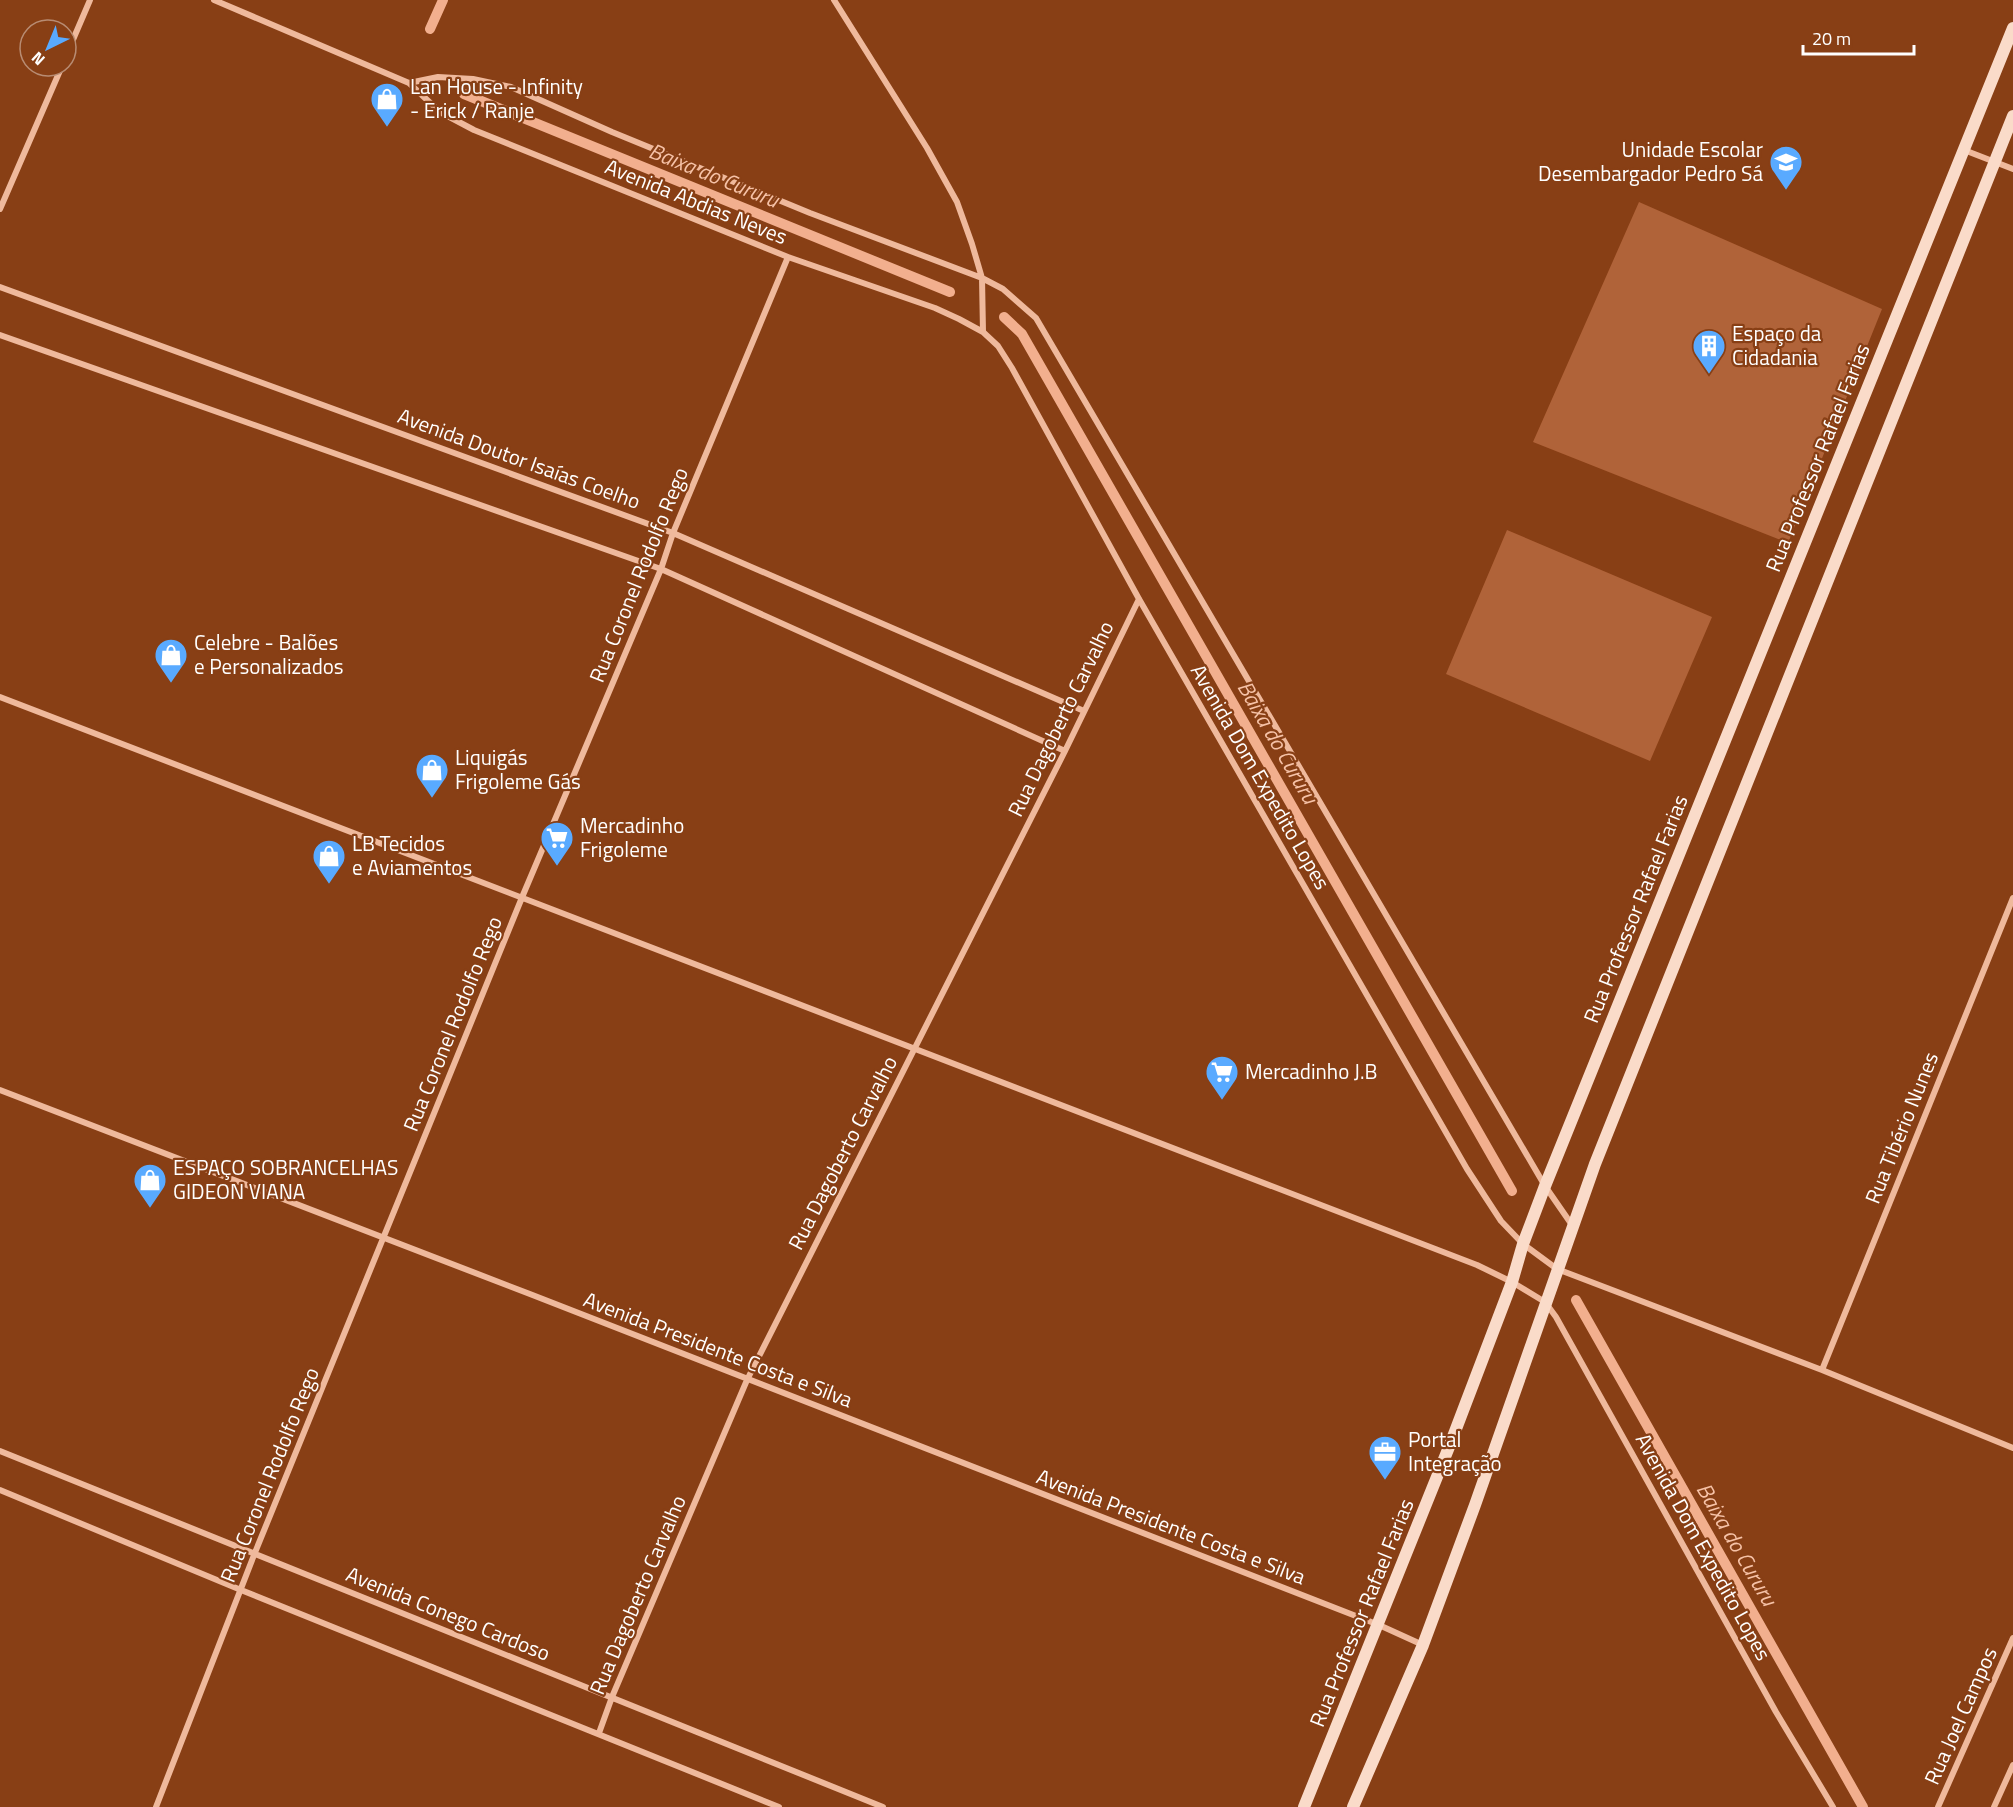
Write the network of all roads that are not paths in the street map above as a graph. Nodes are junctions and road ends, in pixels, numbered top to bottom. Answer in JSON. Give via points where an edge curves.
{"nodes":[{"id":1,"x":90,"y":0,"type":"edge"},
{"id":2,"x":214,"y":0,"type":"edge"},
{"id":3,"x":834,"y":0,"type":"edge"},
{"id":4,"x":78,"y":28,"type":"edge"},
{"id":5,"x":2013,"y":28,"type":"edge"},
{"id":6,"x":57,"y":78,"type":"edge"},
{"id":7,"x":410,"y":82,"type":"junction"},
{"id":8,"x":2013,"y":116,"type":"edge"},
{"id":9,"x":1964,"y":150,"type":"junction"},
{"id":10,"x":1995,"y":162,"type":"junction"},
{"id":11,"x":2013,"y":169,"type":"edge"},
{"id":12,"x":0,"y":209,"type":"edge"},
{"id":13,"x":788,"y":257,"type":"junction"},
{"id":14,"x":982,"y":278,"type":"junction"},
{"id":15,"x":0,"y":287,"type":"edge"},
{"id":16,"x":983,"y":332,"type":"junction"},
{"id":17,"x":0,"y":335,"type":"edge"},
{"id":18,"x":673,"y":533,"type":"junction"},
{"id":19,"x":661,"y":569,"type":"junction"},
{"id":20,"x":1138,"y":599,"type":"junction"},
{"id":21,"x":0,"y":697,"type":"edge"},
{"id":22,"x":1084,"y":711,"type":"junction"},
{"id":23,"x":1065,"y":751,"type":"junction"},
{"id":24,"x":523,"y":895,"type":"junction"},
{"id":25,"x":2013,"y":898,"type":"edge"},
{"id":26,"x":915,"y":1046,"type":"junction"},
{"id":27,"x":0,"y":1090,"type":"edge"},
{"id":28,"x":1545,"y":1186,"type":"junction"},
{"id":29,"x":1573,"y":1226,"type":"junction"},
{"id":30,"x":385,"y":1236,"type":"junction"},
{"id":31,"x":1523,"y":1244,"type":"junction"},
{"id":32,"x":1557,"y":1269,"type":"junction"},
{"id":33,"x":1512,"y":1282,"type":"junction"},
{"id":34,"x":1545,"y":1302,"type":"junction"},
{"id":35,"x":1822,"y":1370,"type":"junction"},
{"id":36,"x":747,"y":1380,"type":"junction"},
{"id":37,"x":2013,"y":1448,"type":"edge"},
{"id":38,"x":0,"y":1451,"type":"edge"},
{"id":39,"x":0,"y":1490,"type":"edge"},
{"id":40,"x":254,"y":1555,"type":"junction"},
{"id":41,"x":241,"y":1590,"type":"junction"},
{"id":42,"x":1379,"y":1625,"type":"junction"},
{"id":43,"x":2013,"y":1638,"type":"edge"},
{"id":44,"x":1423,"y":1645,"type":"junction"},
{"id":45,"x":612,"y":1697,"type":"junction"},
{"id":46,"x":599,"y":1733,"type":"junction"},
{"id":47,"x":2013,"y":1765,"type":"edge"},
{"id":48,"x":156,"y":1807,"type":"edge"},
{"id":49,"x":779,"y":1807,"type":"edge"},
{"id":50,"x":883,"y":1807,"type":"edge"},
{"id":51,"x":1305,"y":1807,"type":"edge"},
{"id":52,"x":1353,"y":1807,"type":"edge"},
{"id":53,"x":1833,"y":1807,"type":"edge"},
{"id":54,"x":1938,"y":1807,"type":"edge"},
{"id":55,"x":1994,"y":1807,"type":"edge"}],
"edges":[{"from":1,"to":4,"type":"street"},
{"from":2,"to":7,"type":"street","name":"Avenida Abdias Neves"},
{"from":3,"to":14,"type":"street","via":[[957,202]]},
{"from":5,"to":9,"type":"main road","name":"Rua Professor Rafael Farias"},
{"from":6,"to":12,"type":"street"},
{"from":7,"to":13,"type":"street","name":"Avenida Abdias Neves","via":[[440,112],[474,130]]},
{"from":7,"to":14,"type":"street","name":"Avenida Abdias Neves","via":[[438,77],[511,87],[810,213]]},
{"from":8,"to":10,"type":"main road"},
{"from":9,"to":10,"type":"street"},
{"from":9,"to":28,"type":"main road","name":"Rua Professor Rafael Farias"},
{"from":10,"to":11,"type":"street"},
{"from":10,"to":29,"type":"main road"},
{"from":13,"to":16,"type":"street","name":"Avenida Abdias Neves","via":[[935,308]]},
{"from":13,"to":18,"type":"street","name":"Rua Coronel Rodolfo Rego"},
{"from":14,"to":16,"type":"street"},
{"from":14,"to":28,"type":"street","name":"Avenida Dom Expedito Lopes","via":[[1003,289],[1036,318]]},
{"from":15,"to":18,"type":"street","name":"Avenida Doutor Isaías Coelho"},
{"from":16,"to":20,"type":"street","name":"Avenida Dom Expedito Lopes","via":[[1012,368]]},
{"from":17,"to":19,"type":"street"},
{"from":18,"to":19,"type":"street","name":"Rua Coronel Rodolfo Rego"},
{"from":18,"to":22,"type":"street","name":"Avenida Doutor Isaías Coelho"},
{"from":19,"to":23,"type":"street"},
{"from":19,"to":24,"type":"street","name":"Rua Coronel Rodolfo Rego"},
{"from":20,"to":22,"type":"street","name":"Rua Dagoberto Carvalho"},
{"from":20,"to":31,"type":"street","name":"Avenida Dom Expedito Lopes","via":[[1467,1169],[1501,1221]]},
{"from":21,"to":24,"type":"street"},
{"from":22,"to":23,"type":"street","name":"Rua Dagoberto Carvalho"},
{"from":23,"to":26,"type":"street","name":"Rua Dagoberto Carvalho"},
{"from":24,"to":26,"type":"street"},
{"from":24,"to":30,"type":"street","name":"Rua Coronel Rodolfo Rego"},
{"from":25,"to":35,"type":"street","name":"Rua Tibério Nunes"},
{"from":26,"to":33,"type":"street"},
{"from":26,"to":36,"type":"street","name":"Rua Dagoberto Carvalho"},
{"from":27,"to":30,"type":"street","name":"Avenida Presidente Costa e Silva"},
{"from":28,"to":29,"type":"street","name":"Avenida Dom Expedito Lopes"},
{"from":28,"to":31,"type":"main road","name":"Rua Professor Rafael Farias"},
{"from":29,"to":32,"type":"main road"},
{"from":30,"to":36,"type":"street","name":"Avenida Presidente Costa e Silva"},
{"from":30,"to":40,"type":"street","name":"Rua Coronel Rodolfo Rego"},
{"from":31,"to":32,"type":"street","name":"Avenida Dom Expedito Lopes"},
{"from":31,"to":33,"type":"main road","name":"Rua Professor Rafael Farias"},
{"from":32,"to":34,"type":"main road"},
{"from":32,"to":35,"type":"street","name":"Avenida Dom Expedito Lopes"},
{"from":33,"to":34,"type":"street"},
{"from":33,"to":42,"type":"main road","name":"Rua Professor Rafael Farias"},
{"from":34,"to":44,"type":"main road"},
{"from":34,"to":53,"type":"street","name":"Avenida Dom Expedito Lopes"},
{"from":35,"to":37,"type":"street","name":"Avenida Dom Expedito Lopes"},
{"from":36,"to":42,"type":"street","name":"Avenida Presidente Costa e Silva"},
{"from":36,"to":45,"type":"street","name":"Rua Dagoberto Carvalho"},
{"from":38,"to":40,"type":"street","name":"Avenida Conego Cardoso"},
{"from":39,"to":41,"type":"street"},
{"from":40,"to":41,"type":"street","name":"Rua Coronel Rodolfo Rego"},
{"from":40,"to":45,"type":"street","name":"Avenida Conego Cardoso"},
{"from":41,"to":46,"type":"street"},
{"from":41,"to":48,"type":"street","name":"Rua Coronel Rodolfo Rego"},
{"from":42,"to":44,"type":"street","name":"Avenida Presidente Costa e Silva"},
{"from":42,"to":51,"type":"main road","name":"Rua Professor Rafael Farias"},
{"from":43,"to":54,"type":"street","name":"Rua Joel Campos"},
{"from":44,"to":52,"type":"main road"},
{"from":45,"to":46,"type":"street","name":"Rua Dagoberto Carvalho"},
{"from":45,"to":50,"type":"street","name":"Avenida Conego Cardoso"},
{"from":46,"to":49,"type":"street"},
{"from":47,"to":55,"type":"street"}]}
